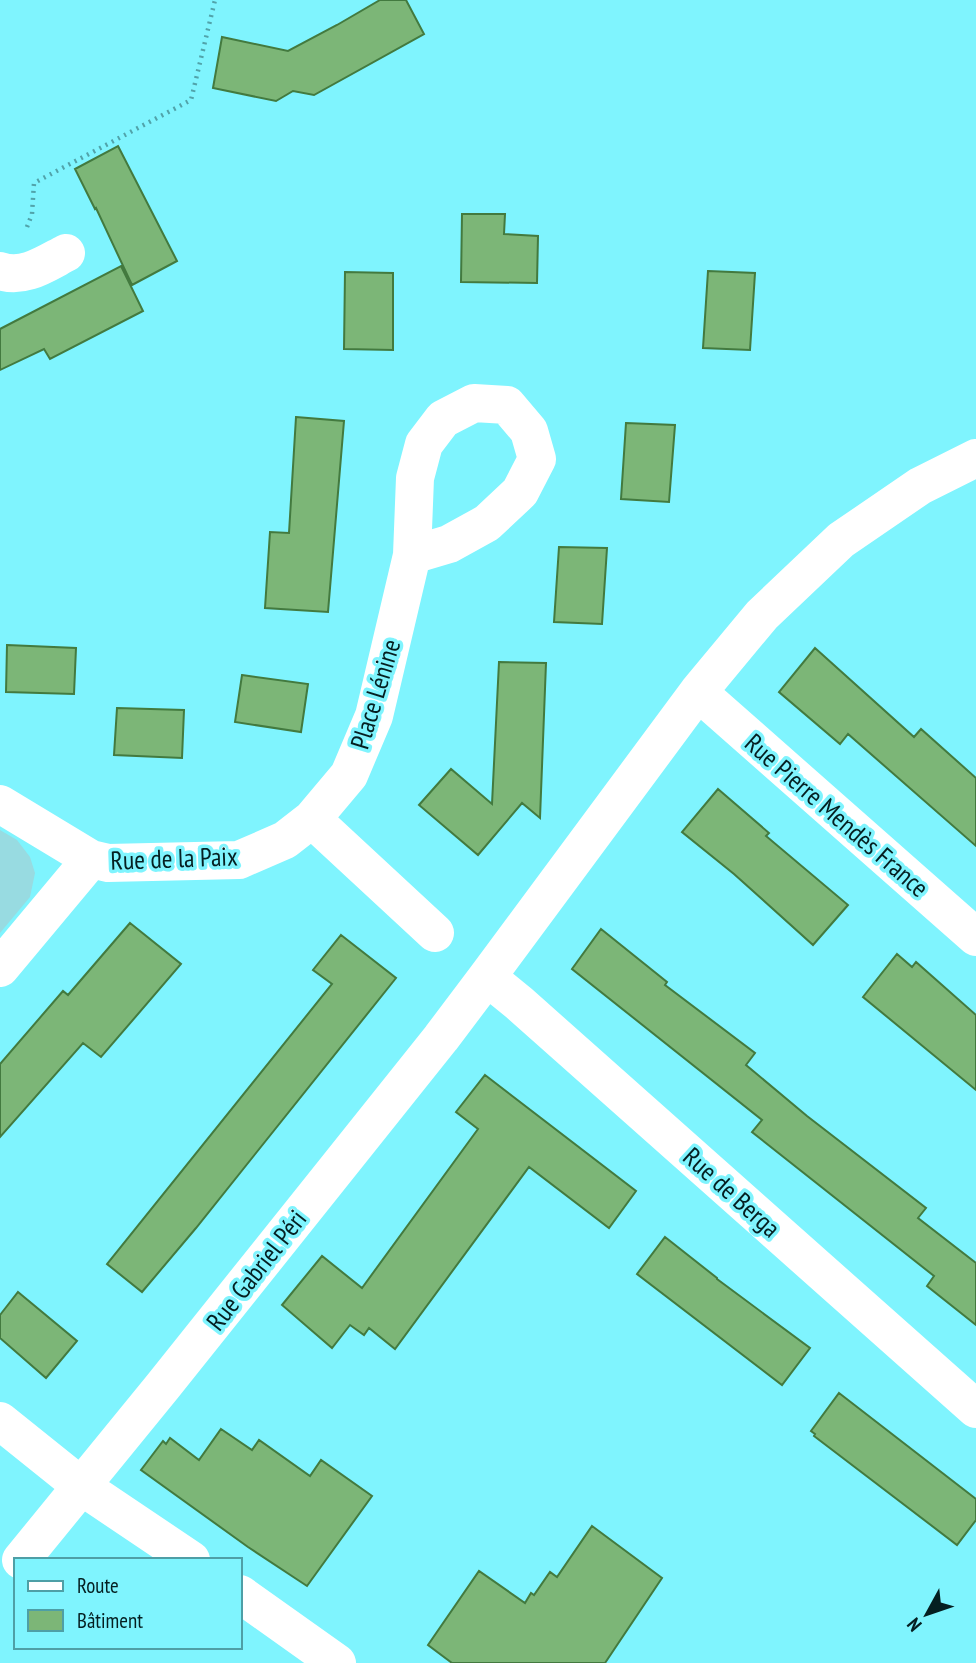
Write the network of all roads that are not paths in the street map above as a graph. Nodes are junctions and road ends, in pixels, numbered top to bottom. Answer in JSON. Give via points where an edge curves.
{"nodes":[{"id":1,"x":66,"y":253,"type":"dead end"},
{"id":2,"x":5,"y":272,"type":"edge"},
{"id":3,"x":976,"y":458,"type":"edge"},
{"id":4,"x":412,"y":555,"type":"dead end"},
{"id":5,"x":698,"y":692,"type":"junction"},
{"id":6,"x":0,"y":804,"type":"edge"},
{"id":7,"x":312,"y":820,"type":"junction"},
{"id":8,"x":91,"y":859,"type":"junction"},
{"id":9,"x":435,"y":933,"type":"dead end"},
{"id":10,"x":976,"y":937,"type":"edge"},
{"id":11,"x":0,"y":968,"type":"edge"},
{"id":12,"x":487,"y":977,"type":"junction"},
{"id":13,"x":976,"y":1409,"type":"edge"},
{"id":14,"x":0,"y":1421,"type":"edge"},
{"id":15,"x":81,"y":1486,"type":"junction"},
{"id":16,"x":23,"y":1558,"type":"edge"},
{"id":17,"x":188,"y":1558,"type":"edge"},
{"id":18,"x":14,"y":1568,"type":"edge"},
{"id":19,"x":0,"y":1586,"type":"edge"},
{"id":20,"x":242,"y":1595,"type":"edge"},
{"id":21,"x":337,"y":1663,"type":"edge"}],
"edges":[{"from":1,"to":2,"type":"street","via":[[33,270]]},
{"from":3,"to":5,"type":"street","name":"Rue Gabriel Péri","via":[[920,486],[841,540],[762,615]]},
{"from":4,"to":7,"type":"street","name":"Place Lénine","via":[[374,716],[349,775]]},
{"from":5,"to":10,"type":"street","name":"Rue Pierre Mendès France"},
{"from":5,"to":12,"type":"street","name":"Rue Gabriel Péri"},
{"from":6,"to":8,"type":"street","name":"Rue de la Paix"},
{"from":7,"to":8,"type":"street","name":"Rue de la Paix","via":[[285,840],[239,860],[108,863]]},
{"from":7,"to":9,"type":"street"},
{"from":8,"to":11,"type":"street"},
{"from":12,"to":13,"type":"street","name":"Rue de Berga"},
{"from":12,"to":15,"type":"street","name":"Rue Gabriel Péri"},
{"from":14,"to":15,"type":"street"},
{"from":15,"to":16,"type":"street","name":"Rue Gabriel Péri"},
{"from":15,"to":17,"type":"street"},
{"from":18,"to":19,"type":"street"},
{"from":20,"to":21,"type":"street"}]}
